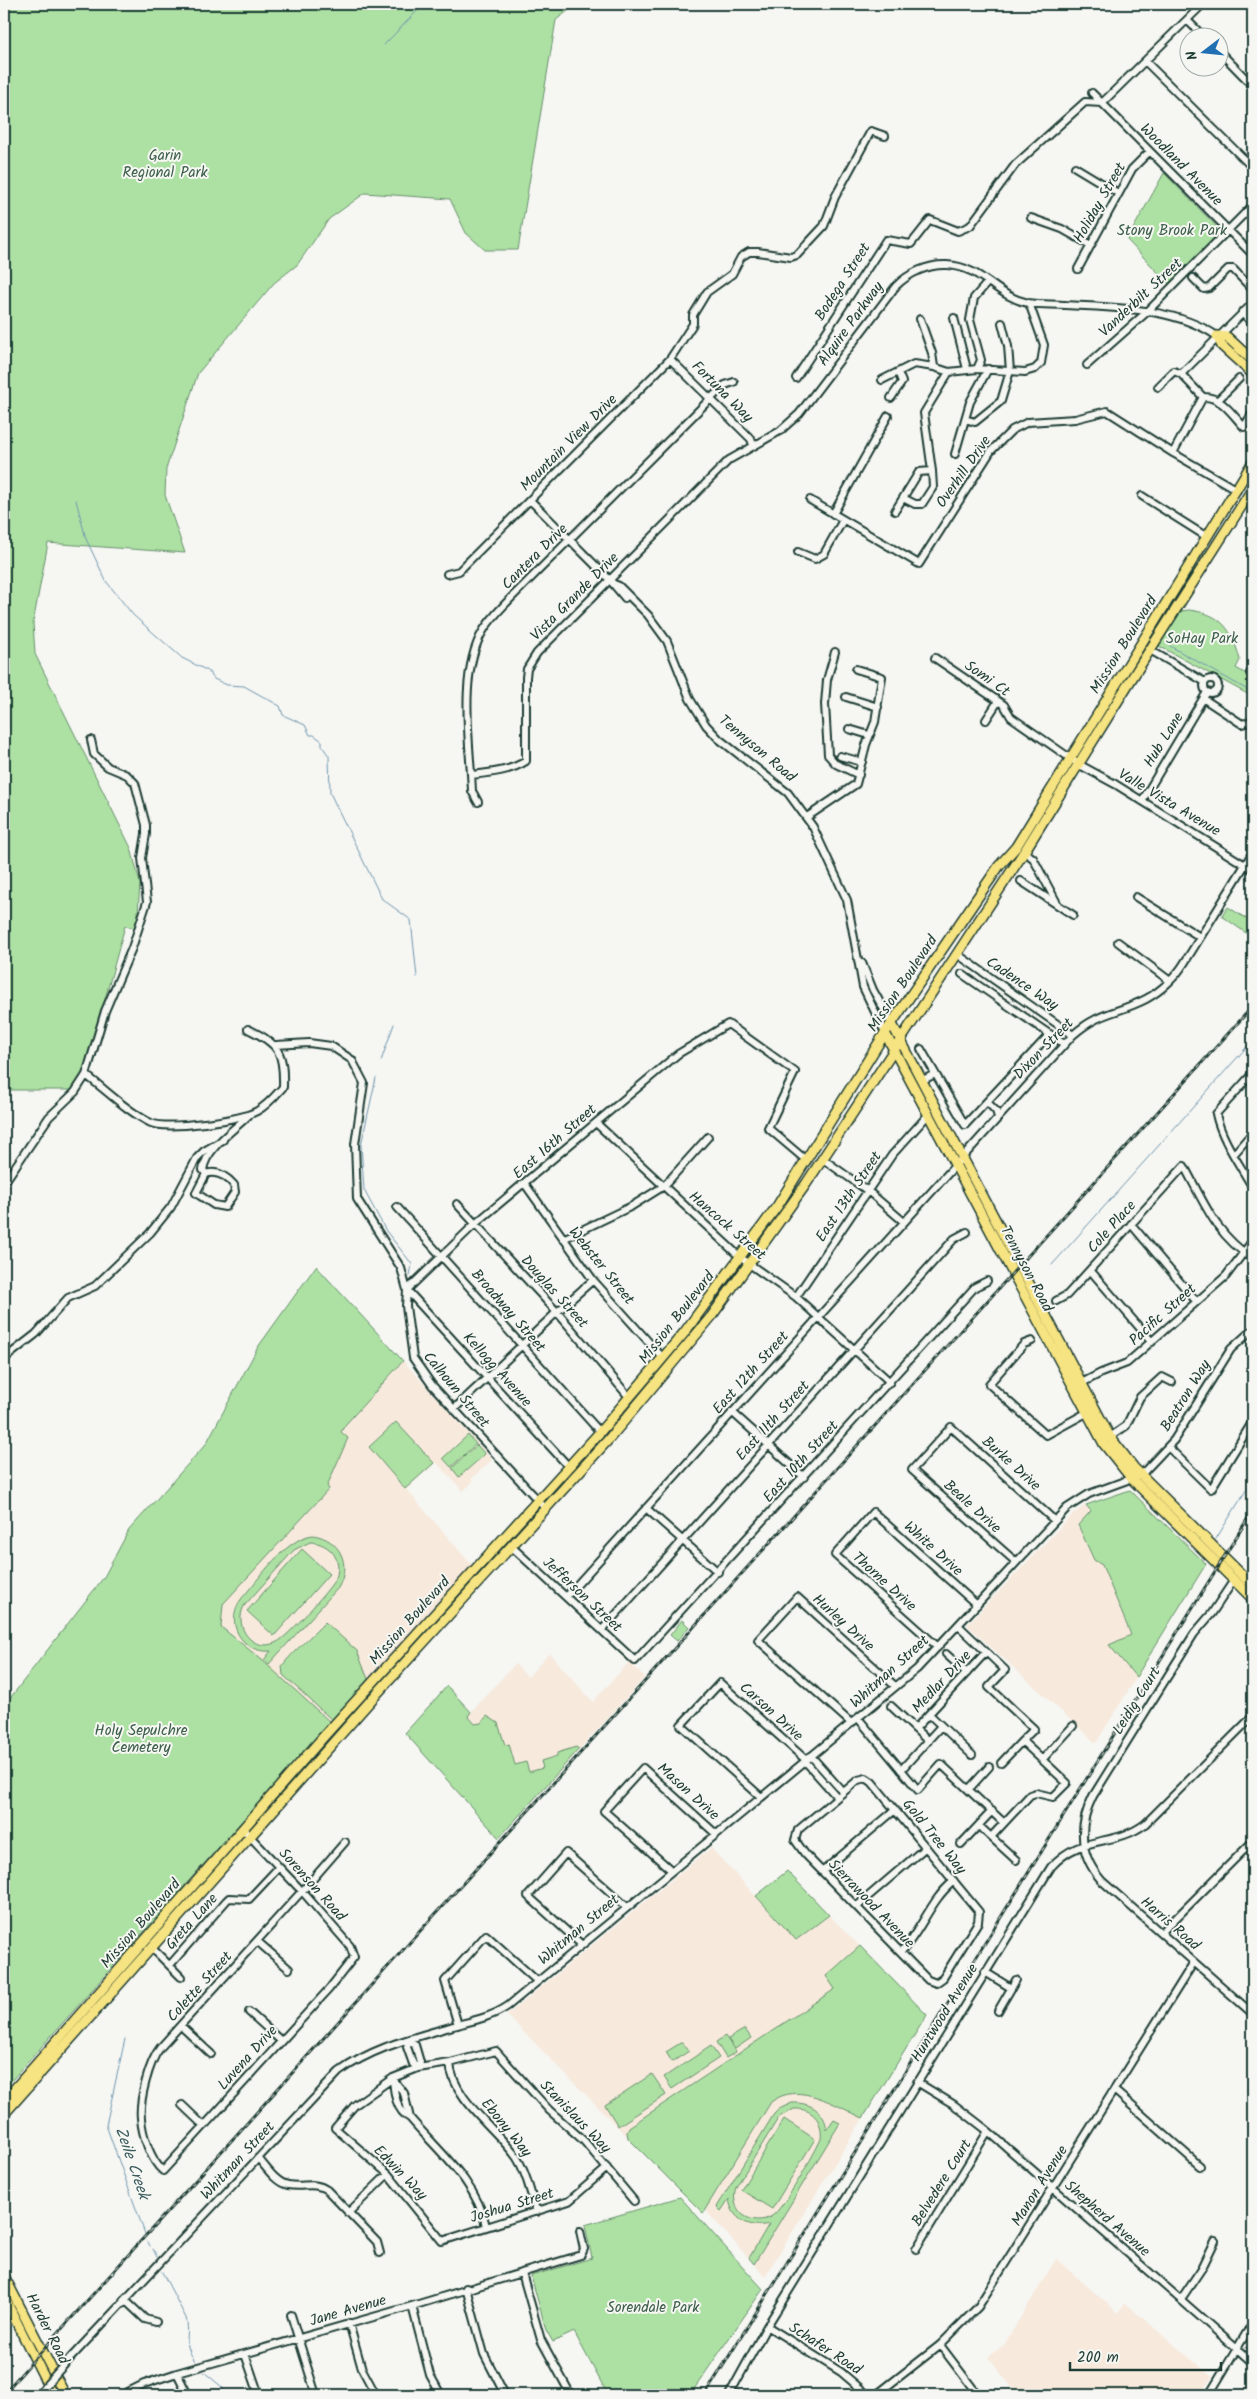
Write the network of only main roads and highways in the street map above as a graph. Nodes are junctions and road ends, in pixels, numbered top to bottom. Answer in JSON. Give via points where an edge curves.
{"nodes":[{"id":1,"x":1253,"y":361,"type":"edge"},
{"id":2,"x":1253,"y":374,"type":"edge"},
{"id":3,"x":1253,"y":462,"type":"edge"},
{"id":4,"x":1253,"y":488,"type":"edge"},
{"id":5,"x":892,"y":1024,"type":"junction"},
{"id":6,"x":885,"y":1034,"type":"junction"},
{"id":7,"x":899,"y":1042,"type":"junction"},
{"id":8,"x":893,"y":1050,"type":"junction"},
{"id":9,"x":1077,"y":1385,"type":"junction"},
{"id":10,"x":1091,"y":1411,"type":"junction"},
{"id":11,"x":1137,"y":1477,"type":"junction"},
{"id":12,"x":474,"y":1571,"type":"junction"},
{"id":13,"x":482,"y":1579,"type":"junction"},
{"id":14,"x":1253,"y":1586,"type":"edge"},
{"id":15,"x":1253,"y":1599,"type":"edge"},
{"id":16,"x":364,"y":1692,"type":"junction"},
{"id":17,"x":353,"y":1720,"type":"junction"},
{"id":18,"x":65,"y":2032,"type":"junction"},
{"id":19,"x":49,"y":2063,"type":"junction"},
{"id":20,"x":4,"y":2101,"type":"edge"},
{"id":21,"x":4,"y":2114,"type":"edge"},
{"id":22,"x":4,"y":2276,"type":"edge"},
{"id":23,"x":4,"y":2297,"type":"edge"},
{"id":24,"x":53,"y":2395,"type":"edge"},
{"id":25,"x":65,"y":2395,"type":"edge"}],
"edges":[{"from":1,"to":2,"type":"main road","name":"Alquire Parkway","via":[[1227,337],[1217,336],[1222,346]]},
{"from":3,"to":5,"type":"main road","name":"Mission Boulevard","via":[[1016,846],[998,866]]},
{"from":4,"to":7,"type":"main road","name":"Mission Boulevard","via":[[1080,765]]},
{"from":5,"to":6,"type":"main road","name":"Mission Boulevard"},
{"from":5,"to":7,"type":"main road","name":"Tennyson Road"},
{"from":6,"to":8,"type":"main road","name":"Tennyson Road"},
{"from":6,"to":12,"type":"main road","name":"Mission Boulevard","via":[[807,1161],[741,1258],[630,1398]]},
{"from":7,"to":8,"type":"main road","name":"Mission Boulevard"},
{"from":7,"to":9,"type":"main road","name":"Tennyson Road"},
{"from":8,"to":9,"type":"main road","name":"Tennyson Road"},
{"from":8,"to":13,"type":"main road","name":"Mission Boulevard","via":[[750,1265],[650,1393]]},
{"from":9,"to":10,"type":"main road","name":"Tennyson Road"},
{"from":10,"to":11,"type":"main road","name":"Tennyson Road"},
{"from":10,"to":11,"type":"main road","name":"Tennyson Road","via":[[1110,1453]]},
{"from":11,"to":14,"type":"main road","name":"Tennyson Road"},
{"from":11,"to":15,"type":"main road","name":"Tennyson Road"},
{"from":12,"to":13,"type":"main road"},
{"from":12,"to":16,"type":"main road","name":"Mission Boulevard"},
{"from":13,"to":17,"type":"main road","name":"Mission Boulevard"},
{"from":16,"to":17,"type":"main road"},
{"from":16,"to":18,"type":"main road","name":"Mission Boulevard"},
{"from":17,"to":19,"type":"main road","name":"Mission Boulevard"},
{"from":18,"to":19,"type":"main road","via":[[62,2043],[49,2057]]},
{"from":18,"to":20,"type":"main road","name":"Mission Boulevard"},
{"from":19,"to":21,"type":"main road","name":"Mission Boulevard"},
{"from":22,"to":25,"type":"main road","name":"Harder Road"},
{"from":23,"to":24,"type":"main road","name":"Harder Road"}]}
